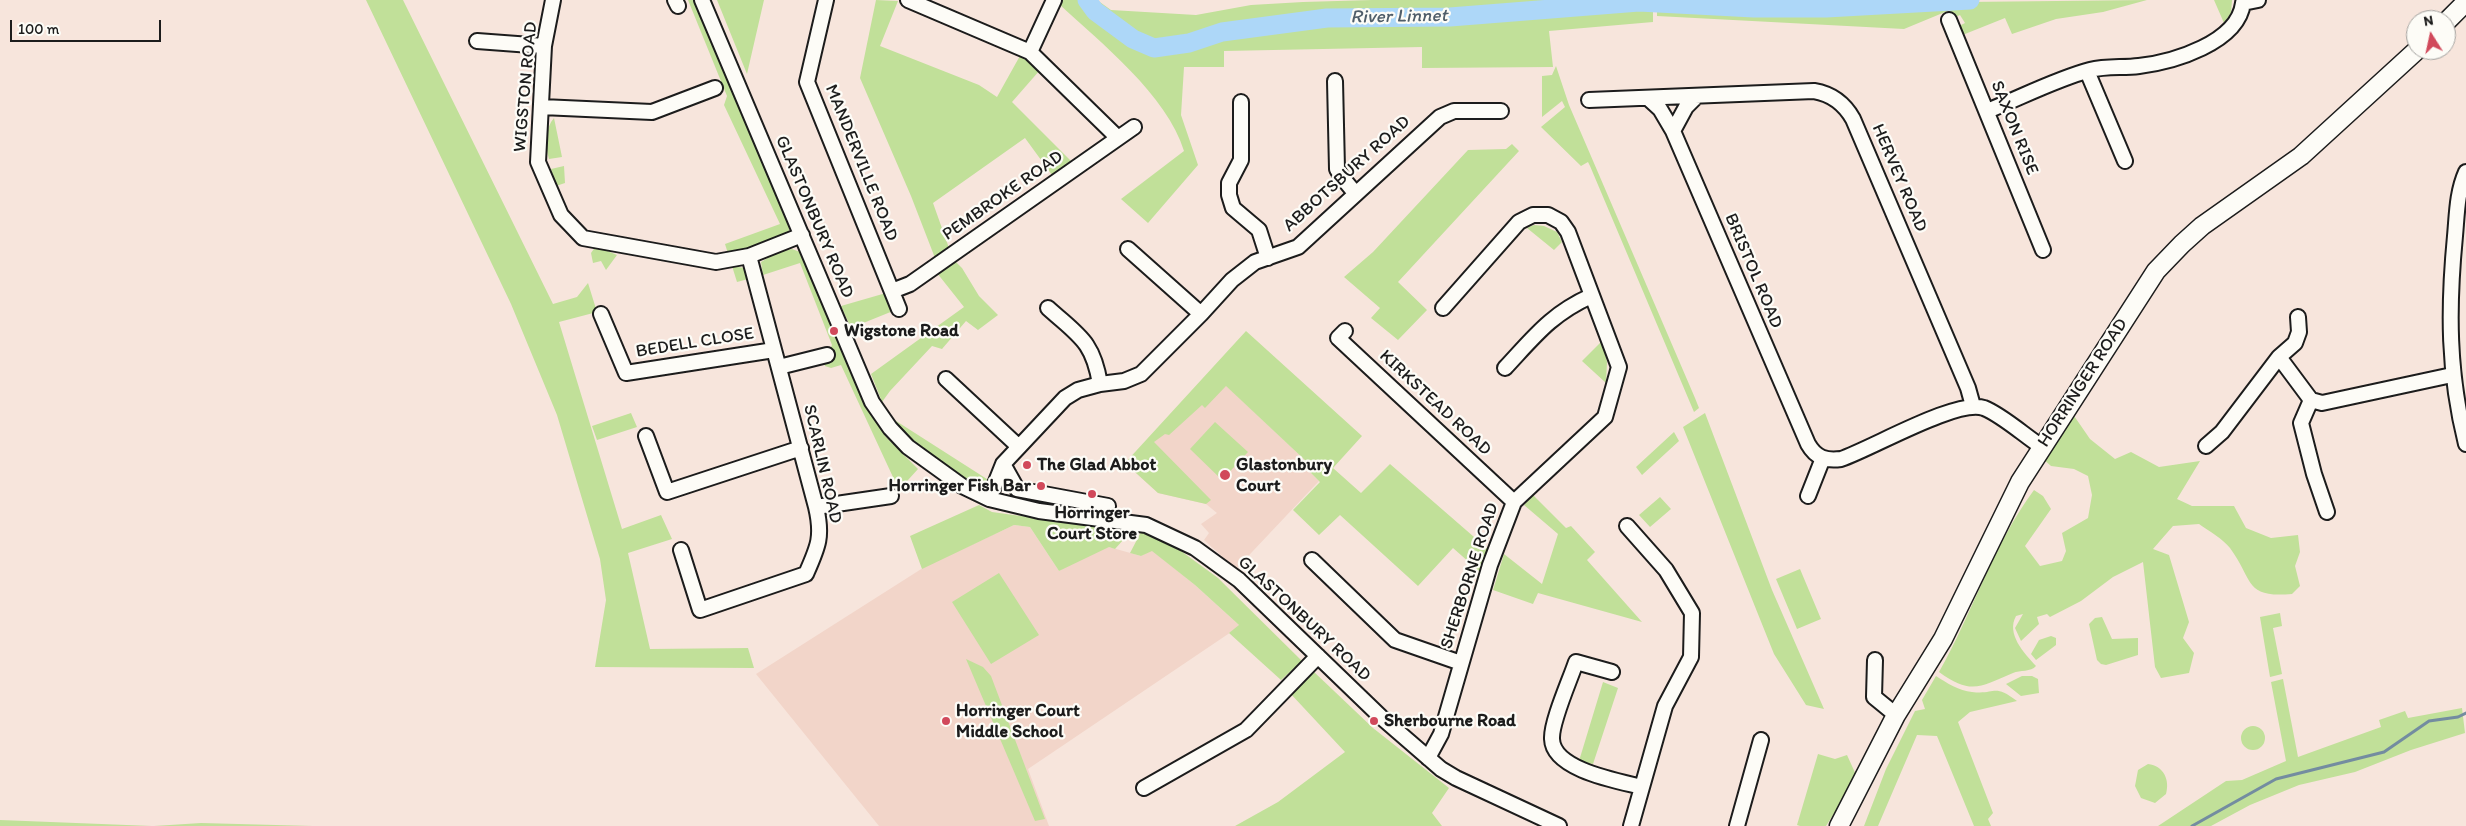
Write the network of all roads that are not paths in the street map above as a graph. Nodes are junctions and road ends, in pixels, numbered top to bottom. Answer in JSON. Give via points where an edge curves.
{"nodes":[{"id":1,"x":553,"y":0,"type":"edge"},
{"id":2,"x":702,"y":0,"type":"edge"},
{"id":3,"x":826,"y":0,"type":"edge"},
{"id":4,"x":908,"y":0,"type":"edge"},
{"id":5,"x":1054,"y":0,"type":"edge"},
{"id":6,"x":2258,"y":0,"type":"edge"},
{"id":7,"x":2242,"y":2,"type":"edge"},
{"id":8,"x":2466,"y":2,"type":"edge"},
{"id":9,"x":2456,"y":12,"type":"edge"},
{"id":10,"x":1949,"y":20,"type":"dead end"},
{"id":11,"x":477,"y":41,"type":"dead end"},
{"id":12,"x":544,"y":46,"type":"junction"},
{"id":13,"x":1030,"y":52,"type":"junction"},
{"id":14,"x":2406,"y":60,"type":"edge"},
{"id":15,"x":2087,"y":71,"type":"junction"},
{"id":16,"x":1335,"y":81,"type":"dead end"},
{"id":17,"x":715,"y":88,"type":"dead end"},
{"id":18,"x":1697,"y":96,"type":"junction"},
{"id":19,"x":1648,"y":98,"type":"junction"},
{"id":20,"x":1589,"y":100,"type":"dead end"},
{"id":21,"x":1241,"y":102,"type":"dead end"},
{"id":22,"x":542,"y":107,"type":"junction"},
{"id":23,"x":1501,"y":111,"type":"dead end"},
{"id":24,"x":1987,"y":111,"type":"junction"},
{"id":25,"x":1134,"y":127,"type":"dead end"},
{"id":26,"x":1673,"y":131,"type":"junction"},
{"id":27,"x":1118,"y":138,"type":"junction"},
{"id":28,"x":2124,"y":161,"type":"dead end"},
{"id":29,"x":2466,"y":172,"type":"edge"},
{"id":30,"x":1355,"y":193,"type":"junction"},
{"id":31,"x":802,"y":235,"type":"junction"},
{"id":32,"x":1128,"y":249,"type":"dead end"},
{"id":33,"x":2043,"y":250,"type":"dead end"},
{"id":34,"x":750,"y":256,"type":"junction"},
{"id":35,"x":1268,"y":258,"type":"junction"},
{"id":36,"x":892,"y":291,"type":"junction"},
{"id":37,"x":1591,"y":296,"type":"junction"},
{"id":38,"x":899,"y":308,"type":"dead end"},
{"id":39,"x":1048,"y":308,"type":"dead end"},
{"id":40,"x":1443,"y":308,"type":"dead end"},
{"id":41,"x":601,"y":314,"type":"dead end"},
{"id":42,"x":1201,"y":314,"type":"junction"},
{"id":43,"x":2298,"y":317,"type":"dead end"},
{"id":44,"x":1345,"y":331,"type":"dead end"},
{"id":45,"x":774,"y":350,"type":"junction"},
{"id":46,"x":2279,"y":357,"type":"junction"},
{"id":47,"x":825,"y":359,"type":"dead end"},
{"id":48,"x":779,"y":367,"type":"junction"},
{"id":49,"x":1505,"y":368,"type":"dead end"},
{"id":50,"x":2452,"y":375,"type":"junction"},
{"id":51,"x":946,"y":379,"type":"dead end"},
{"id":52,"x":1100,"y":384,"type":"junction"},
{"id":53,"x":2311,"y":400,"type":"junction"},
{"id":54,"x":1973,"y":406,"type":"junction"},
{"id":55,"x":646,"y":436,"type":"dead end"},
{"id":56,"x":2466,"y":444,"type":"edge"},
{"id":57,"x":1018,"y":446,"type":"junction"},
{"id":58,"x":2206,"y":446,"type":"dead end"},
{"id":59,"x":2042,"y":447,"type":"junction"},
{"id":60,"x":801,"y":448,"type":"junction"},
{"id":61,"x":1823,"y":458,"type":"junction"},
{"id":62,"x":1003,"y":464,"type":"junction"},
{"id":63,"x":891,"y":496,"type":"dead end"},
{"id":64,"x":1808,"y":496,"type":"dead end"},
{"id":65,"x":989,"y":499,"type":"junction"},
{"id":66,"x":1514,"y":502,"type":"junction"},
{"id":67,"x":1108,"y":506,"type":"dead end"},
{"id":68,"x":816,"y":507,"type":"junction"},
{"id":69,"x":2327,"y":512,"type":"dead end"},
{"id":70,"x":1627,"y":526,"type":"dead end"},
{"id":71,"x":681,"y":550,"type":"dead end"},
{"id":72,"x":1312,"y":560,"type":"dead end"},
{"id":73,"x":1318,"y":656,"type":"junction"},
{"id":74,"x":1875,"y":660,"type":"dead end"},
{"id":75,"x":1461,"y":663,"type":"junction"},
{"id":76,"x":1612,"y":672,"type":"dead end"},
{"id":77,"x":1896,"y":714,"type":"junction"},
{"id":78,"x":1761,"y":740,"type":"dead end"},
{"id":79,"x":1428,"y":758,"type":"junction"},
{"id":80,"x":1642,"y":787,"type":"junction"},
{"id":81,"x":1144,"y":788,"type":"dead end"},
{"id":82,"x":1853,"y":801,"type":"junction"},
{"id":83,"x":1559,"y":826,"type":"edge"},
{"id":84,"x":1631,"y":826,"type":"edge"},
{"id":85,"x":1737,"y":826,"type":"edge"},
{"id":86,"x":1839,"y":826,"type":"edge"},
{"id":87,"x":1845,"y":826,"type":"edge"}],
"edges":[{"from":1,"to":12,"type":"street","name":"WIGSTON ROAD"},
{"from":2,"to":31,"type":"street","name":"GLASTONBURY ROAD"},
{"from":3,"to":36,"type":"street","name":"MANDERVILLE ROAD","via":[[808,82]]},
{"from":4,"to":13,"type":"street"},
{"from":5,"to":13,"type":"street"},
{"from":6,"to":7,"type":"street"},
{"from":7,"to":15,"type":"street","via":[[2242,10],[2233,25],[2192,53],[2169,61]]},
{"from":8,"to":9,"type":"main road"},
{"from":10,"to":24,"type":"street","name":"SAXON RISE"},
{"from":11,"to":12,"type":"street"},
{"from":12,"to":22,"type":"street","name":"WIGSTON ROAD"},
{"from":13,"to":27,"type":"street"},
{"from":14,"to":59,"type":"main road","name":"HORRINGER ROAD","via":[[2300,156],[2182,244],[2151,279]]},
{"from":15,"to":24,"type":"street"},
{"from":15,"to":28,"type":"street"},
{"from":16,"to":30,"type":"street","via":[[1337,169]]},
{"from":17,"to":22,"type":"street","via":[[652,112]]},
{"from":18,"to":19,"type":"street","name":"HERVEY ROAD"},
{"from":18,"to":26,"type":"street","via":[[1686,107]]},
{"from":18,"to":54,"type":"street","name":"HERVEY ROAD","via":[[1814,91],[1828,94],[1847,109]]},
{"from":19,"to":20,"type":"street","name":"HERVEY ROAD"},
{"from":19,"to":26,"type":"street","name":"BRISTOL ROAD","via":[[1660,109]]},
{"from":21,"to":35,"type":"street","via":[[1241,160],[1229,183],[1229,195],[1234,208],[1259,230]]},
{"from":22,"to":34,"type":"street","name":"WIGSTON ROAD","via":[[538,162],[561,215],[583,238],[716,262]]},
{"from":23,"to":30,"type":"street","name":"ABBOTSBURY ROAD","via":[[1454,111],[1440,116]]},
{"from":24,"to":33,"type":"street","name":"SAXON RISE"},
{"from":25,"to":27,"type":"street","name":"PEMBROKE ROAD"},
{"from":26,"to":61,"type":"street","name":"BRISTOL ROAD","via":[[1808,444],[1816,455]]},
{"from":27,"to":36,"type":"street","name":"PEMBROKE ROAD","via":[[910,284]]},
{"from":29,"to":50,"type":"street","via":[[2460,186],[2451,276]]},
{"from":30,"to":35,"type":"street","name":"ABBOTSBURY ROAD","via":[[1298,247]]},
{"from":31,"to":34,"type":"street","name":"WIGSTON ROAD"},
{"from":31,"to":65,"type":"street","name":"GLASTONBURY ROAD","via":[[872,402],[890,428],[914,452],[962,486]]},
{"from":32,"to":42,"type":"street"},
{"from":34,"to":45,"type":"street","name":"SCARLIN ROAD"},
{"from":35,"to":42,"type":"street","name":"ABBOTSBURY ROAD","via":[[1255,262],[1232,280]]},
{"from":36,"to":38,"type":"street","name":"MANDERVILLE ROAD"},
{"from":37,"to":40,"type":"street","name":"SHERBORNE ROAD","via":[[1568,232],[1561,222],[1548,215],[1533,215],[1519,222]]},
{"from":37,"to":49,"type":"street","via":[[1552,318]]},
{"from":37,"to":66,"type":"street","name":"SHERBORNE ROAD","via":[[1619,367],[1606,417]]},
{"from":39,"to":52,"type":"street","via":[[1092,350]]},
{"from":41,"to":45,"type":"street","name":"BEDELL CLOSE","via":[[626,374]]},
{"from":42,"to":52,"type":"street","name":"ABBOTSBURY ROAD","via":[[1141,374],[1124,381]]},
{"from":43,"to":46,"type":"street","via":[[2299,332],[2295,343]]},
{"from":44,"to":66,"type":"street","name":"KIRKSTEAD ROAD","via":[[1338,338]]},
{"from":45,"to":48,"type":"street","name":"SCARLIN ROAD"},
{"from":46,"to":53,"type":"street"},
{"from":46,"to":58,"type":"street","via":[[2222,432]]},
{"from":47,"to":48,"type":"street"},
{"from":48,"to":60,"type":"street","name":"SCARLIN ROAD"},
{"from":50,"to":53,"type":"street","via":[[2322,403]]},
{"from":50,"to":56,"type":"street"},
{"from":51,"to":57,"type":"street"},
{"from":52,"to":57,"type":"street","name":"ABBOTSBURY ROAD","via":[[1078,390],[1065,398]]},
{"from":53,"to":69,"type":"street","via":[[2301,423]]},
{"from":54,"to":59,"type":"street","via":[[1992,412]]},
{"from":54,"to":61,"type":"street","via":[[1953,411],[1846,457]]},
{"from":55,"to":60,"type":"street","via":[[667,492]]},
{"from":57,"to":62,"type":"street","name":"ABBOTSBURY ROAD"},
{"from":59,"to":77,"type":"main road","name":"HORRINGER ROAD","via":[[2020,482],[1943,639]]},
{"from":60,"to":68,"type":"street","name":"SCARLIN ROAD"},
{"from":61,"to":64,"type":"street"},
{"from":62,"to":65,"type":"street","name":"ABBOTSBURY ROAD"},
{"from":62,"to":67,"type":"street","via":[[1016,489]]},
{"from":63,"to":68,"type":"street"},
{"from":65,"to":73,"type":"street","name":"GLASTONBURY ROAD","via":[[1031,509],[1139,524],[1168,534],[1195,548],[1239,580]]},
{"from":66,"to":75,"type":"street","name":"SHERBORNE ROAD","via":[[1490,564]]},
{"from":68,"to":71,"type":"street","name":"SCARLIN ROAD","via":[[821,528],[819,546],[806,574],[700,610]]},
{"from":70,"to":80,"type":"street","via":[[1666,570],[1692,613],[1691,657],[1665,706]]},
{"from":72,"to":75,"type":"street","via":[[1395,640]]},
{"from":73,"to":79,"type":"street","name":"GLASTONBURY ROAD"},
{"from":73,"to":81,"type":"street","via":[[1246,730]]},
{"from":74,"to":77,"type":"street","via":[[1874,697]]},
{"from":75,"to":79,"type":"street","name":"SHERBORNE ROAD","via":[[1441,734]]},
{"from":76,"to":80,"type":"street","via":[[1576,662],[1553,730],[1553,746],[1562,760],[1583,770]]},
{"from":77,"to":82,"type":"main road","name":"HORRINGER ROAD"},
{"from":78,"to":85,"type":"street"},
{"from":79,"to":83,"type":"street","name":"GLASTONBURY ROAD","via":[[1456,778]]},
{"from":80,"to":84,"type":"street"},
{"from":82,"to":86,"type":"main road","name":"HORRINGER ROAD"},
{"from":82,"to":87,"type":"main road","name":"HORRINGER ROAD"}]}
